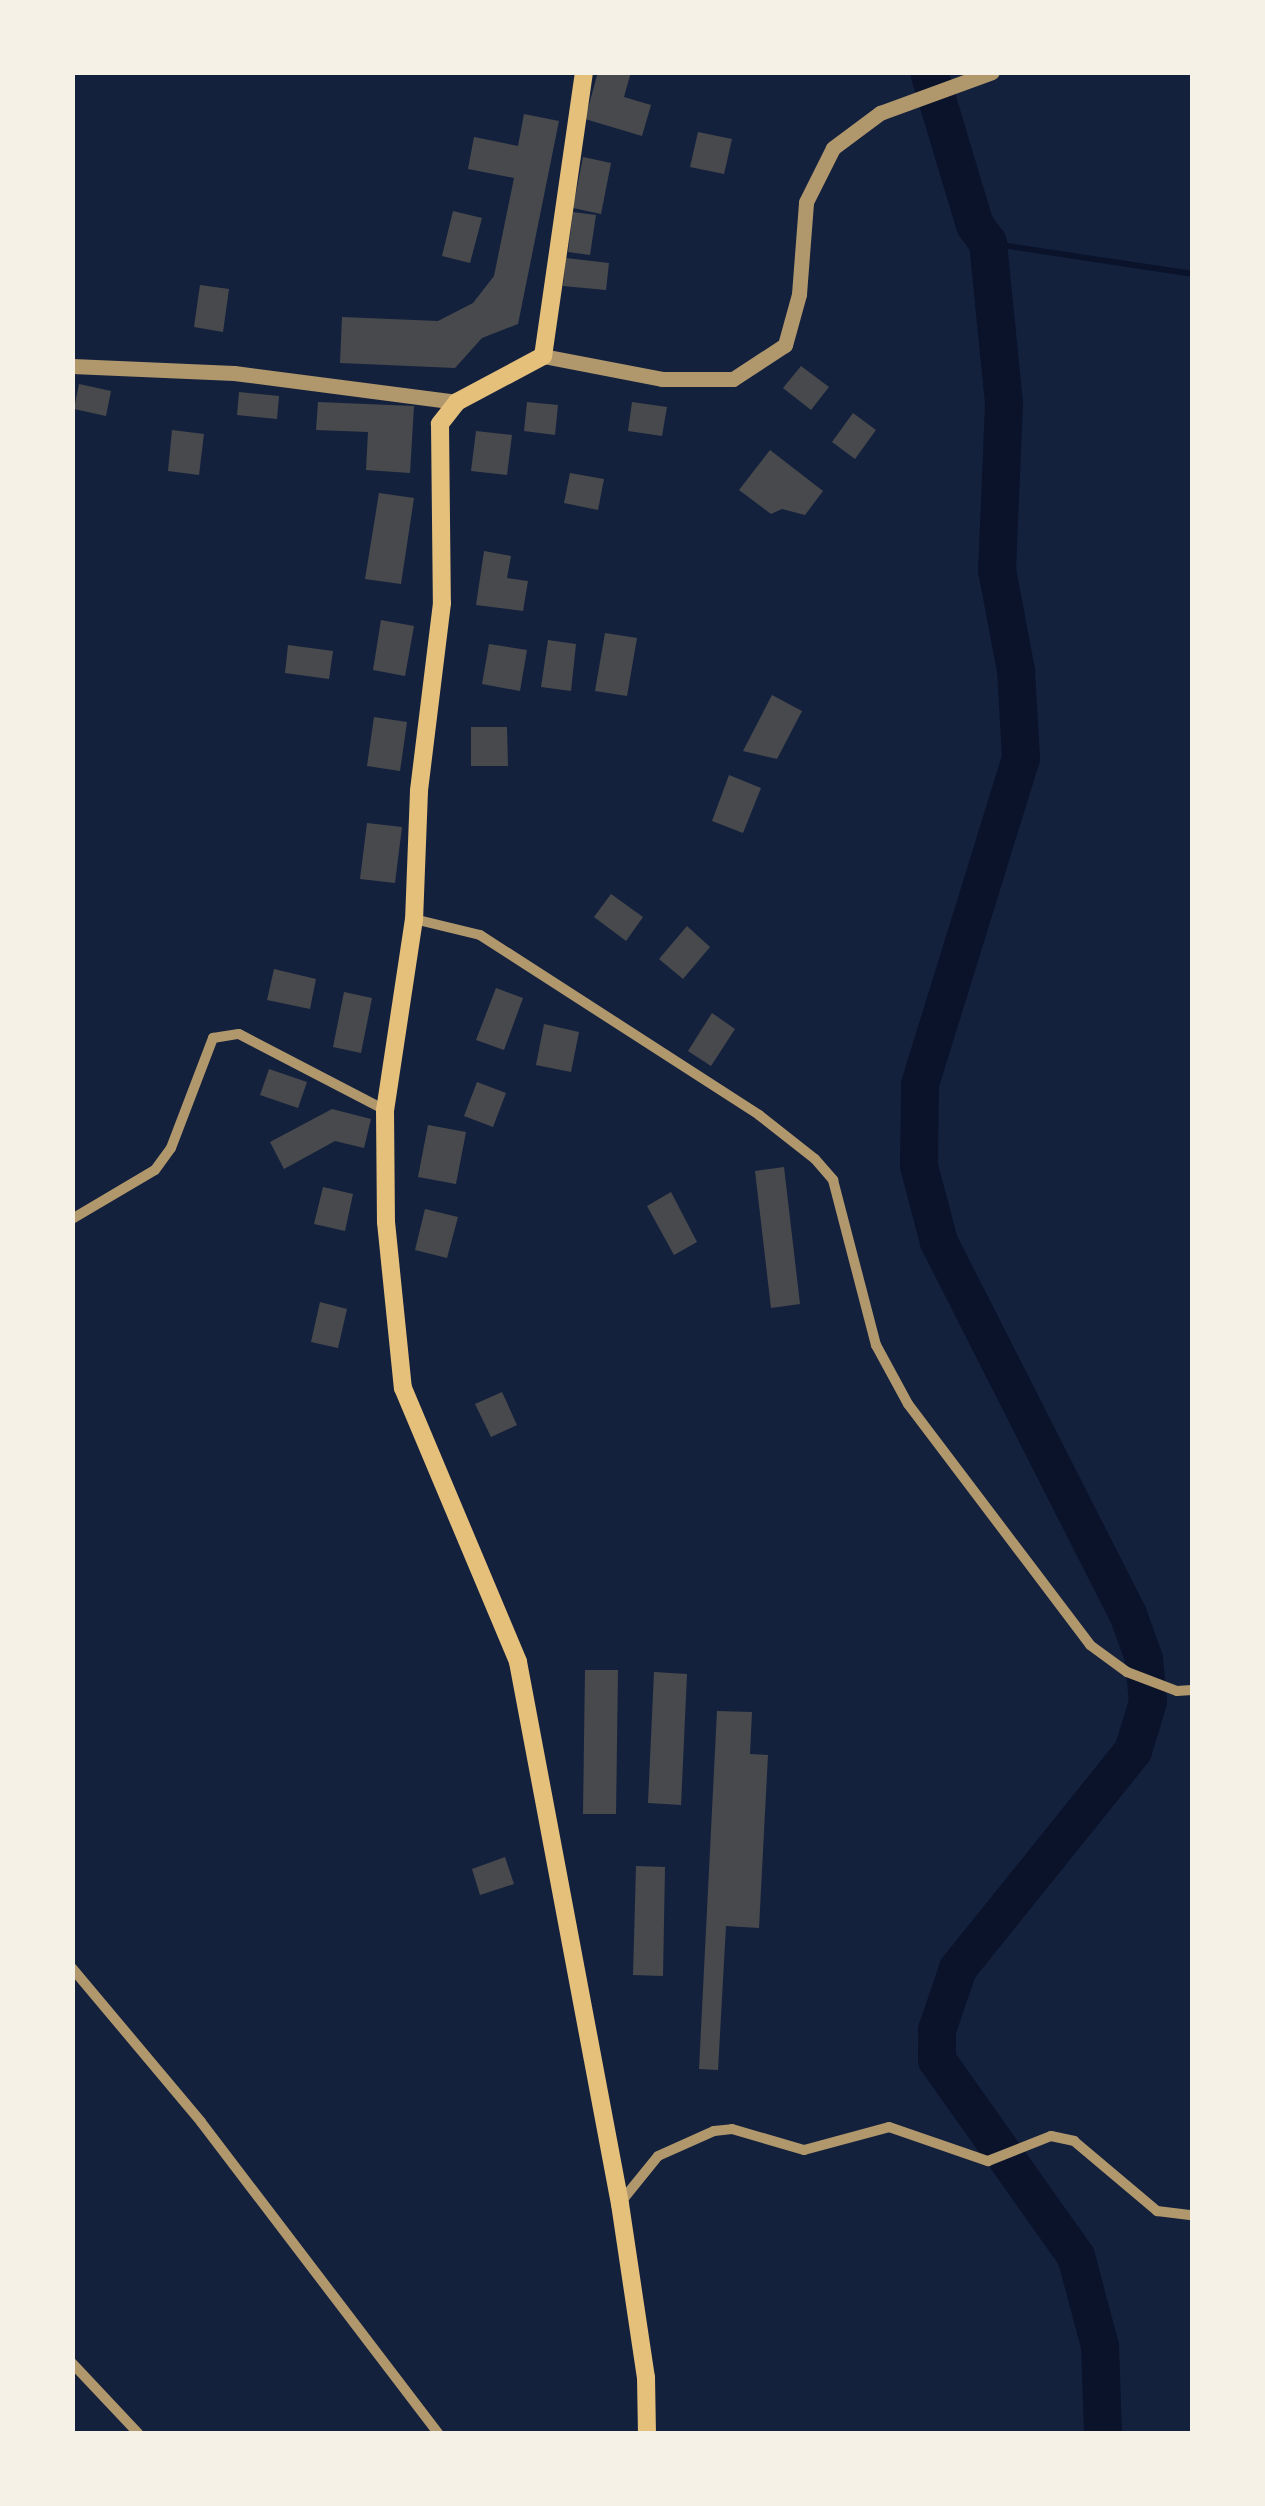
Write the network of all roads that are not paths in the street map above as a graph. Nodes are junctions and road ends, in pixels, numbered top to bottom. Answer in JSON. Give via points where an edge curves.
{"nodes":[{"id":1,"x":584,"y":72,"type":"edge"},
{"id":2,"x":987,"y":74,"type":"edge"},
{"id":3,"x":543,"y":356,"type":"junction"},
{"id":4,"x":72,"y":366,"type":"edge"},
{"id":5,"x":457,"y":402,"type":"junction"},
{"id":6,"x":414,"y":919,"type":"junction"},
{"id":7,"x":385,"y":1110,"type":"junction"},
{"id":8,"x":72,"y":1220,"type":"edge"},
{"id":9,"x":1192,"y":1690,"type":"edge"},
{"id":10,"x":72,"y":1968,"type":"edge"},
{"id":11,"x":620,"y":2204,"type":"junction"},
{"id":12,"x":1192,"y":2215,"type":"edge"},
{"id":13,"x":72,"y":2363,"type":"edge"},
{"id":14,"x":139,"y":2434,"type":"edge"},
{"id":15,"x":439,"y":2434,"type":"edge"},
{"id":16,"x":646,"y":2434,"type":"edge"}],
"edges":[{"from":1,"to":3,"type":"main road"},
{"from":2,"to":3,"type":"street","via":[[880,113],[833,148],[806,202],[800,294],[785,345],[733,379],[662,379]]},
{"from":3,"to":5,"type":"main road"},
{"from":4,"to":5,"type":"street","via":[[234,373]]},
{"from":5,"to":6,"type":"main road","via":[[440,424],[442,602],[419,791]]},
{"from":6,"to":7,"type":"main road"},
{"from":6,"to":9,"type":"street","via":[[480,935],[759,1115],[814,1159],[833,1180],[876,1345],[908,1404],[1090,1645],[1127,1672]]},
{"from":7,"to":8,"type":"street","via":[[239,1034],[213,1038],[155,1170]]},
{"from":7,"to":11,"type":"main road","via":[[386,1222],[404,1388],[518,1662]]},
{"from":10,"to":15,"type":"street","via":[[201,2122]]},
{"from":11,"to":12,"type":"street","via":[[658,2156],[714,2131],[732,2129],[804,2150],[889,2127],[988,2161],[1050,2136],[1074,2140],[1156,2211]]},
{"from":11,"to":16,"type":"main road","via":[[646,2377]]},
{"from":13,"to":14,"type":"street"}]}
